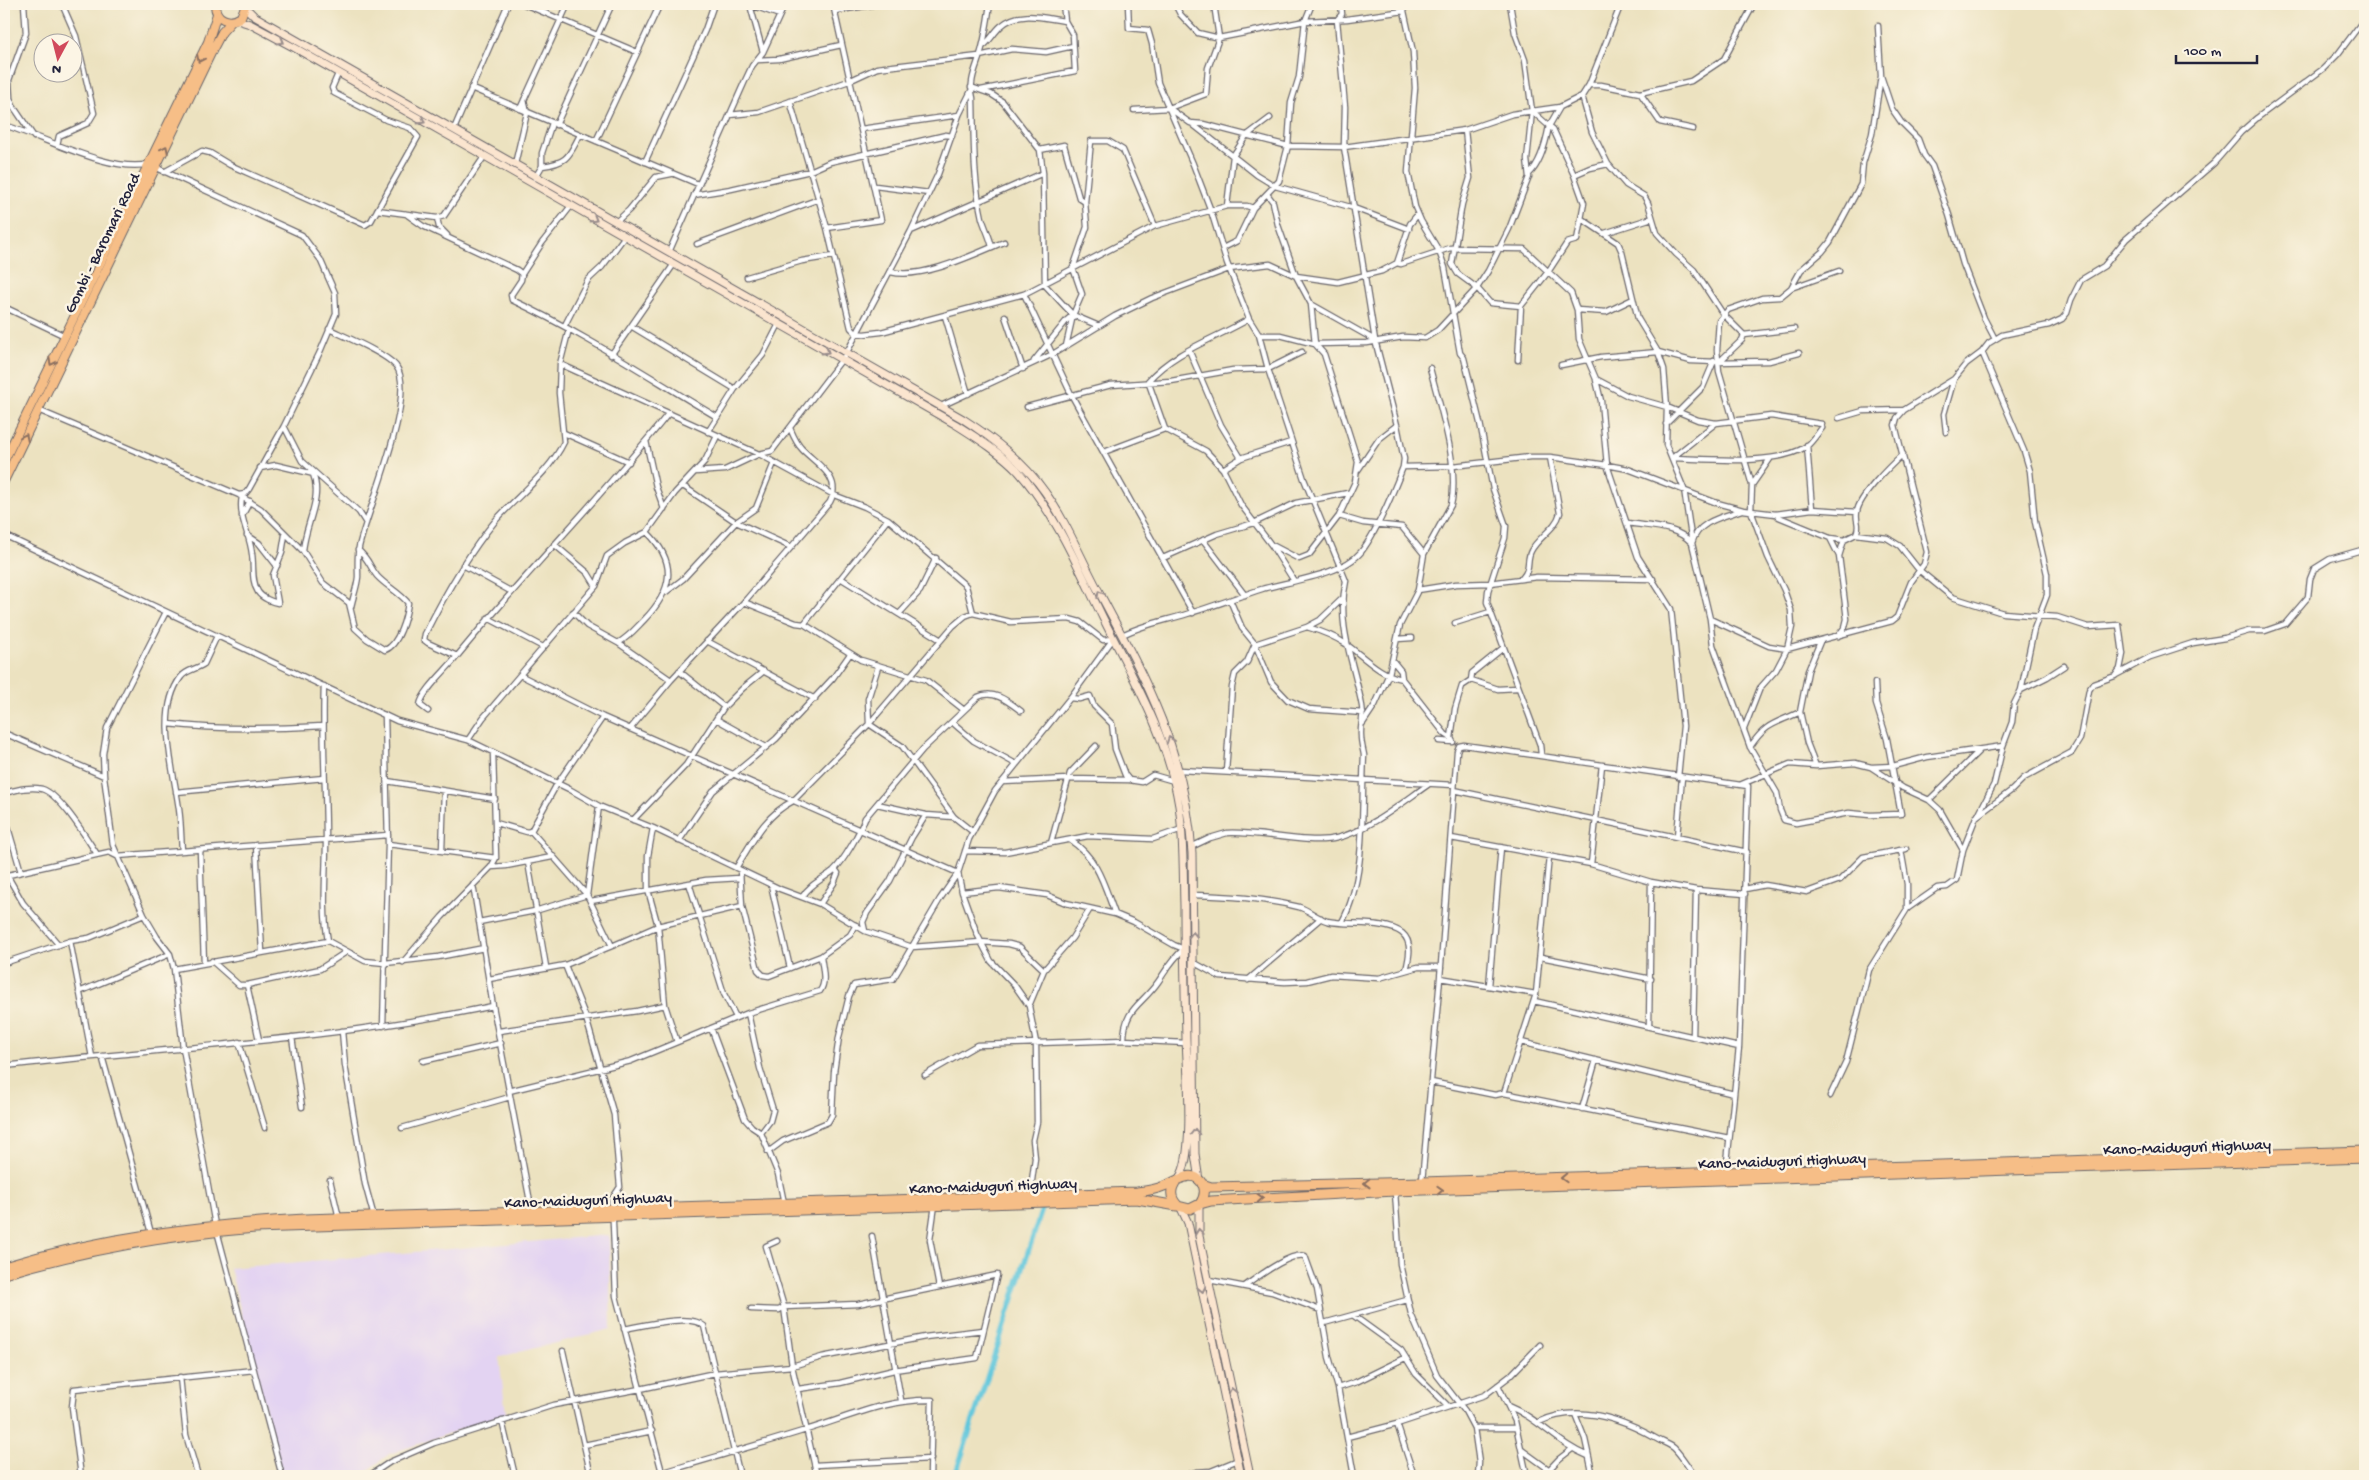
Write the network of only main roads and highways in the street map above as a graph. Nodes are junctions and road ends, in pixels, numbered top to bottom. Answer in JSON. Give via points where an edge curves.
{"nodes":[{"id":1,"x":246,"y":6,"type":"edge"},
{"id":2,"x":214,"y":7,"type":"edge"},
{"id":3,"x":235,"y":21,"type":"junction"},
{"id":4,"x":844,"y":357,"type":"junction"},
{"id":5,"x":4,"y":460,"type":"edge"},
{"id":6,"x":4,"y":481,"type":"edge"},
{"id":7,"x":2365,"y":1151,"type":"edge"},
{"id":8,"x":2365,"y":1158,"type":"edge"},
{"id":9,"x":1726,"y":1176,"type":"junction"},
{"id":10,"x":1177,"y":1180,"type":"junction"},
{"id":11,"x":1201,"y":1182,"type":"junction"},
{"id":12,"x":1422,"y":1187,"type":"junction"},
{"id":13,"x":894,"y":1203,"type":"junction"},
{"id":14,"x":1199,"y":1205,"type":"junction"},
{"id":15,"x":1179,"y":1207,"type":"junction"},
{"id":16,"x":613,"y":1212,"type":"junction"},
{"id":17,"x":216,"y":1228,"type":"junction"},
{"id":18,"x":4,"y":1267,"type":"edge"},
{"id":19,"x":4,"y":1274,"type":"edge"},
{"id":20,"x":1241,"y":1476,"type":"edge"},
{"id":21,"x":1250,"y":1476,"type":"edge"}],
"edges":[{"from":1,"to":3,"type":"main road","name":"Gombi - Baromari Road"},
{"from":1,"to":4,"type":"main road","via":[[254,16],[669,252]]},
{"from":2,"to":3,"type":"main road","via":[[222,19]]},
{"from":2,"to":5,"type":"main road","name":"Gombi - Baromari Road","one_way":true,"via":[[208,42]]},
{"from":3,"to":4,"type":"main road","one_way":true,"via":[[250,24],[779,324]]},
{"from":6,"to":3,"type":"main road","name":"Gombi - Baromari Road","one_way":true,"via":[[213,49],[222,32]]},
{"from":4,"to":10,"type":"main road","via":[[994,449],[1035,491],[1056,525],[1144,697],[1164,745],[1182,829],[1187,1154]]},
{"from":11,"to":4,"type":"main road","one_way":true,"via":[[1195,1154],[1188,811],[1180,770],[1154,699],[1065,526],[1045,492],[1024,467],[1001,446],[940,407]]},
{"from":7,"to":9,"type":"highway","name":"Kano-Maiduguri Highway"},
{"from":8,"to":9,"type":"highway","name":"Kano-Maiduguri Highway"},
{"from":9,"to":12,"type":"highway","name":"Kano-Maiduguri Highway"},
{"from":10,"to":11,"type":"highway","via":[[1188,1176]]},
{"from":10,"to":13,"type":"highway","name":"Kano-Maiduguri Highway","via":[[1145,1191]]},
{"from":10,"to":15,"type":"highway","via":[[1172,1186],[1172,1197]]},
{"from":12,"to":11,"type":"highway","name":"Kano-Maiduguri Highway","one_way":true,"via":[[1212,1187]]},
{"from":11,"to":14,"type":"highway","via":[[1205,1192]]},
{"from":14,"to":12,"type":"highway","name":"Kano-Maiduguri Highway","one_way":true,"via":[[1211,1201]]},
{"from":13,"to":15,"type":"highway","name":"Kano-Maiduguri Highway","via":[[935,1205],[1137,1198]]},
{"from":13,"to":16,"type":"highway","name":"Kano-Maiduguri Highway"},
{"from":13,"to":16,"type":"highway","name":"Kano-Maiduguri Highway","via":[[784,1204]]},
{"from":14,"to":15,"type":"highway","via":[[1190,1209]]},
{"from":21,"to":14,"type":"main road","one_way":true,"via":[[1198,1227]]},
{"from":15,"to":20,"type":"main road","one_way":true,"via":[[1189,1228]]},
{"from":16,"to":17,"type":"highway","name":"Kano-Maiduguri Highway"},
{"from":16,"to":17,"type":"highway","name":"Kano-Maiduguri Highway","via":[[339,1218]]},
{"from":17,"to":18,"type":"highway","name":"Kano-Maiduguri Highway","via":[[151,1233],[64,1250]]},
{"from":17,"to":19,"type":"highway","name":"Kano-Maiduguri Highway","via":[[106,1248]]}]}
